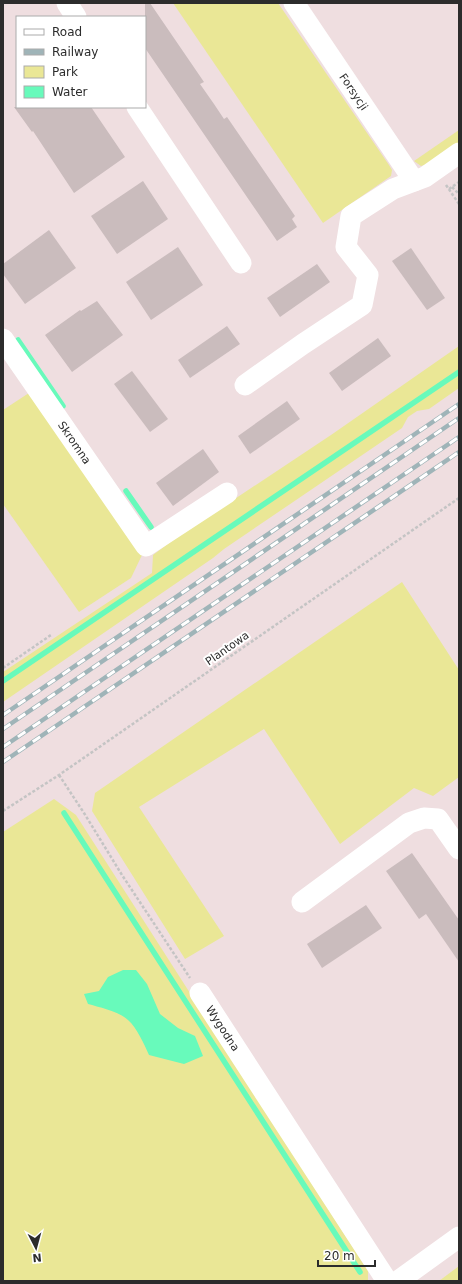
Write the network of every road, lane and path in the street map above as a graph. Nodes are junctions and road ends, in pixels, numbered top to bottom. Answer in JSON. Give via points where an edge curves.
{"nodes":[{"id":1,"x":67,"y":3,"type":"edge"},
{"id":2,"x":294,"y":3,"type":"edge"},
{"id":3,"x":75,"y":16,"type":"edge"},
{"id":4,"x":138,"y":108,"type":"edge"},
{"id":5,"x":459,"y":153,"type":"edge"},
{"id":6,"x":414,"y":181,"type":"junction"},
{"id":7,"x":458,"y":183,"type":"edge"},
{"id":8,"x":452,"y":187,"type":"junction"},
{"id":9,"x":449,"y":189,"type":"dead end"},
{"id":10,"x":459,"y":194,"type":"edge"},
{"id":11,"x":241,"y":263,"type":"dead end"},
{"id":12,"x":3,"y":339,"type":"edge"},
{"id":13,"x":245,"y":385,"type":"dead end"},
{"id":14,"x":227,"y":493,"type":"dead end"},
{"id":15,"x":459,"y":498,"type":"edge"},
{"id":16,"x":51,"y":635,"type":"dead end"},
{"id":17,"x":3,"y":668,"type":"edge"},
{"id":18,"x":59,"y":775,"type":"junction"},
{"id":19,"x":3,"y":811,"type":"edge"},
{"id":20,"x":459,"y":849,"type":"edge"},
{"id":21,"x":302,"y":902,"type":"dead end"},
{"id":22,"x":200,"y":993,"type":"joint"},
{"id":23,"x":459,"y":1237,"type":"edge"},
{"id":24,"x":386,"y":1281,"type":"edge"},
{"id":25,"x":398,"y":1281,"type":"edge"}],
"edges":[{"from":1,"to":3,"type":"street"},
{"from":2,"to":6,"type":"street","name":"Forsycji"},
{"from":4,"to":11,"type":"street"},
{"from":5,"to":6,"type":"street","via":[[425,177]]},
{"from":6,"to":13,"type":"street","via":[[393,189],[351,216],[346,247],[368,274],[362,305]]},
{"from":7,"to":8,"type":"path"},
{"from":8,"to":9,"type":"path"},
{"from":8,"to":10,"type":"path"},
{"from":12,"to":14,"type":"street","name":"Skromna","via":[[146,546]]},
{"from":15,"to":18,"type":"path","name":"Plantowa"},
{"from":16,"to":17,"type":"path"},
{"from":18,"to":19,"type":"path","name":"Plantowa"},
{"from":18,"to":22,"type":"path","name":"Wygodna"},
{"from":20,"to":21,"type":"street","via":[[438,819],[424,818],[409,823]]},
{"from":22,"to":24,"type":"street","name":"Wygodna"},
{"from":23,"to":25,"type":"street"}]}
